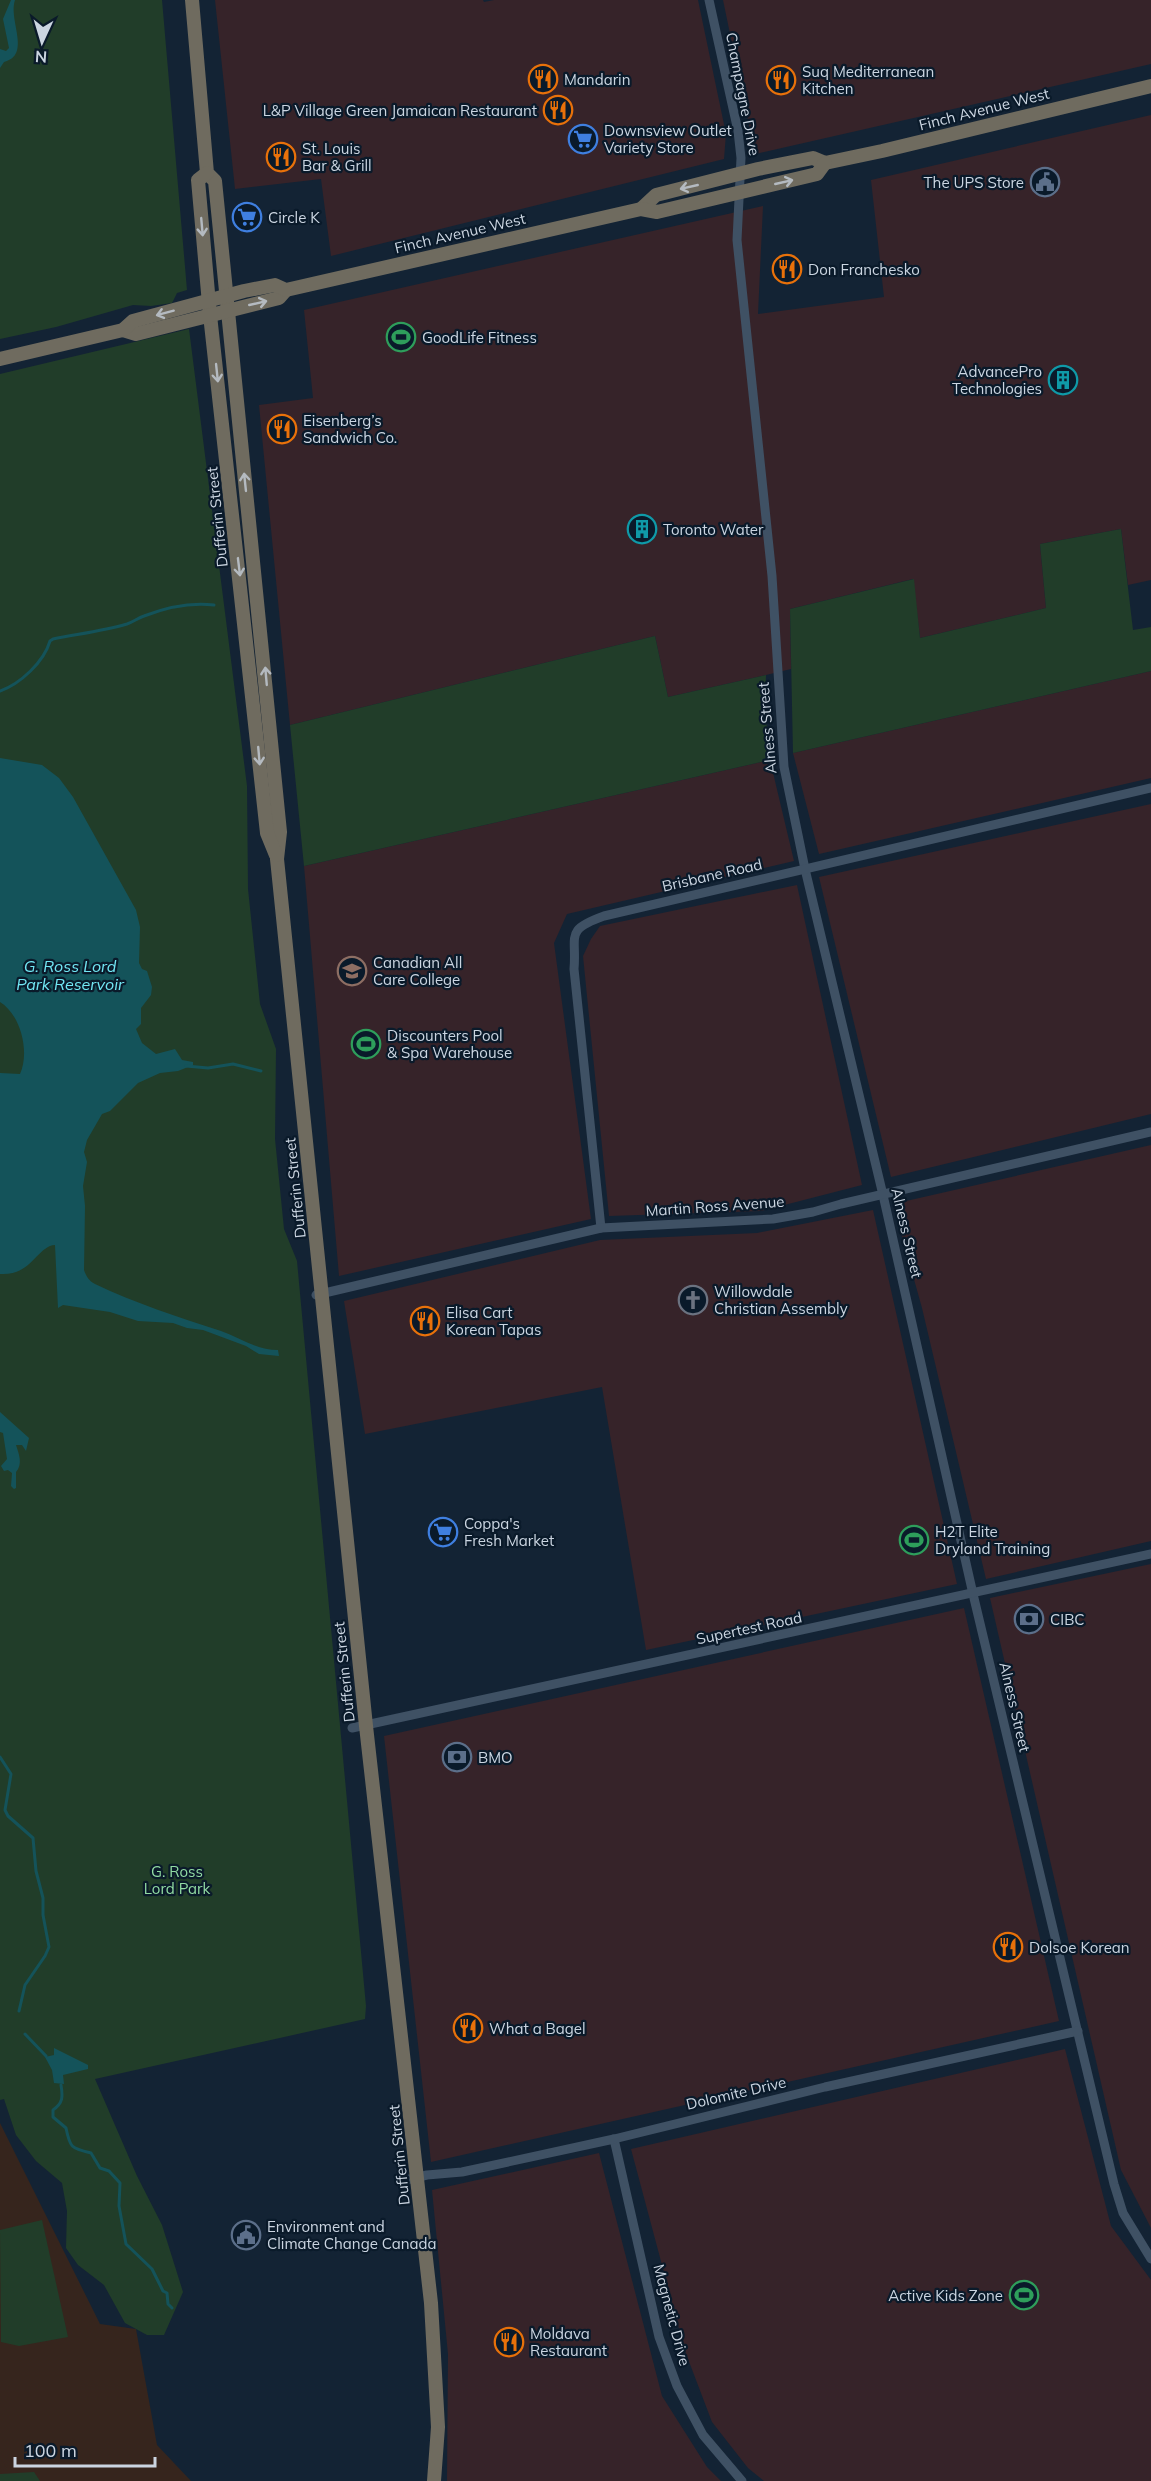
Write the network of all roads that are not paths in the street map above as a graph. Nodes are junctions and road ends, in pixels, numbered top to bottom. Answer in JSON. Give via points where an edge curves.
{"nodes":[{"id":1,"x":192,"y":0,"type":"edge"},
{"id":2,"x":709,"y":0,"type":"edge"},
{"id":3,"x":1151,"y":86,"type":"edge"},
{"id":4,"x":825,"y":163,"type":"junction"},
{"id":5,"x":207,"y":173,"type":"junction"},
{"id":6,"x":741,"y":174,"type":"junction"},
{"id":7,"x":738,"y":194,"type":"junction"},
{"id":8,"x":641,"y":208,"type":"junction"},
{"id":9,"x":286,"y":290,"type":"junction"},
{"id":10,"x":225,"y":296,"type":"junction"},
{"id":11,"x":209,"y":300,"type":"junction"},
{"id":12,"x":227,"y":311,"type":"junction"},
{"id":13,"x":210,"y":315,"type":"junction"},
{"id":14,"x":123,"y":330,"type":"junction"},
{"id":15,"x":0,"y":359,"type":"edge"},
{"id":16,"x":1151,"y":788,"type":"edge"},
{"id":17,"x":277,"y":860,"type":"junction"},
{"id":18,"x":805,"y":869,"type":"junction"},
{"id":19,"x":1151,"y":1132,"type":"edge"},
{"id":20,"x":883,"y":1195,"type":"junction"},
{"id":21,"x":601,"y":1228,"type":"junction"},
{"id":22,"x":319,"y":1294,"type":"junction"},
{"id":23,"x":1151,"y":1554,"type":"edge"},
{"id":24,"x":973,"y":1594,"type":"junction"},
{"id":25,"x":359,"y":1727,"type":"junction"},
{"id":26,"x":1077,"y":2031,"type":"junction"},
{"id":27,"x":614,"y":2139,"type":"junction"},
{"id":28,"x":418,"y":2177,"type":"junction"},
{"id":29,"x":402,"y":2181,"type":"dead end"},
{"id":30,"x":1151,"y":2259,"type":"edge"},
{"id":31,"x":434,"y":2481,"type":"edge"},
{"id":32,"x":742,"y":2481,"type":"edge"}],
"edges":[{"from":1,"to":5,"type":"main road","name":"Dufferin Street"},
{"from":2,"to":6,"type":"street","name":"Champagne Drive","via":[[738,131]]},
{"from":3,"to":4,"type":"main road","name":"Finch Avenue West"},
{"from":4,"to":6,"type":"main road","name":"Finch Avenue West","via":[[813,158]]},
{"from":7,"to":4,"type":"main road","name":"Finch Avenue West","one_way":true,"via":[[817,174]]},
{"from":5,"to":10,"type":"main road","name":"Dufferin Street","via":[[215,181]]},
{"from":5,"to":11,"type":"main road","name":"Dufferin Street","one_way":true,"via":[[198,180]]},
{"from":6,"to":7,"type":"street","name":"Champagne Drive"},
{"from":6,"to":8,"type":"main road","name":"Finch Avenue West","one_way":true,"via":[[657,195]]},
{"from":7,"to":8,"type":"main road","name":"Finch Avenue West","via":[[657,212]]},
{"from":7,"to":18,"type":"street","name":"Alness Street","via":[[737,240],[772,576],[784,767]]},
{"from":8,"to":9,"type":"main road","name":"Finch Avenue West"},
{"from":9,"to":10,"type":"main road","name":"Finch Avenue West","via":[[274,285]]},
{"from":12,"to":9,"type":"main road","name":"Finch Avenue West","one_way":true,"via":[[279,298]]},
{"from":10,"to":11,"type":"main road","name":"Finch Avenue West"},
{"from":10,"to":12,"type":"main road","name":"Dufferin Street"},
{"from":11,"to":13,"type":"main road","name":"Dufferin Street"},
{"from":11,"to":14,"type":"main road","name":"Finch Avenue West","one_way":true,"via":[[133,321]]},
{"from":12,"to":13,"type":"main road","name":"Finch Avenue West"},
{"from":17,"to":12,"type":"main road","name":"Dufferin Street","one_way":true,"via":[[280,832],[265,667]]},
{"from":13,"to":14,"type":"main road","name":"Finch Avenue West","via":[[136,334]]},
{"from":13,"to":17,"type":"main road","name":"Dufferin Street","one_way":true,"via":[[267,833]]},
{"from":14,"to":15,"type":"main road","name":"Finch Avenue West"},
{"from":16,"to":18,"type":"street","name":"Brisbane Road"},
{"from":17,"to":22,"type":"main road","name":"Dufferin Street"},
{"from":18,"to":20,"type":"street","name":"Alness Street"},
{"from":18,"to":21,"type":"street","name":"Brisbane Road","via":[[604,916],[576,930],[572,941],[574,969]]},
{"from":19,"to":20,"type":"street","name":"Martin Ross Avenue"},
{"from":20,"to":21,"type":"street","name":"Martin Ross Avenue","via":[[773,1219]]},
{"from":20,"to":24,"type":"street","name":"Alness Street"},
{"from":21,"to":22,"type":"street","name":"Martin Ross Avenue"},
{"from":22,"to":25,"type":"main road","name":"Dufferin Street"},
{"from":23,"to":24,"type":"street","name":"Supertest Road"},
{"from":24,"to":25,"type":"street","name":"Supertest Road"},
{"from":24,"to":26,"type":"street","name":"Alness Street"},
{"from":25,"to":28,"type":"main road","name":"Dufferin Street"},
{"from":26,"to":27,"type":"street","name":"Dolomite Drive"},
{"from":26,"to":30,"type":"street","name":"Alness Street","via":[[1123,2213]]},
{"from":27,"to":28,"type":"street","name":"Dolomite Drive","via":[[462,2172]]},
{"from":27,"to":32,"type":"street","name":"Magnetic Drive","via":[[659,2337],[677,2386],[703,2435]]},
{"from":28,"to":29,"type":"street","name":"Dolomite Drive"},
{"from":28,"to":31,"type":"main road","name":"Dufferin Street","via":[[438,2427]]}]}
